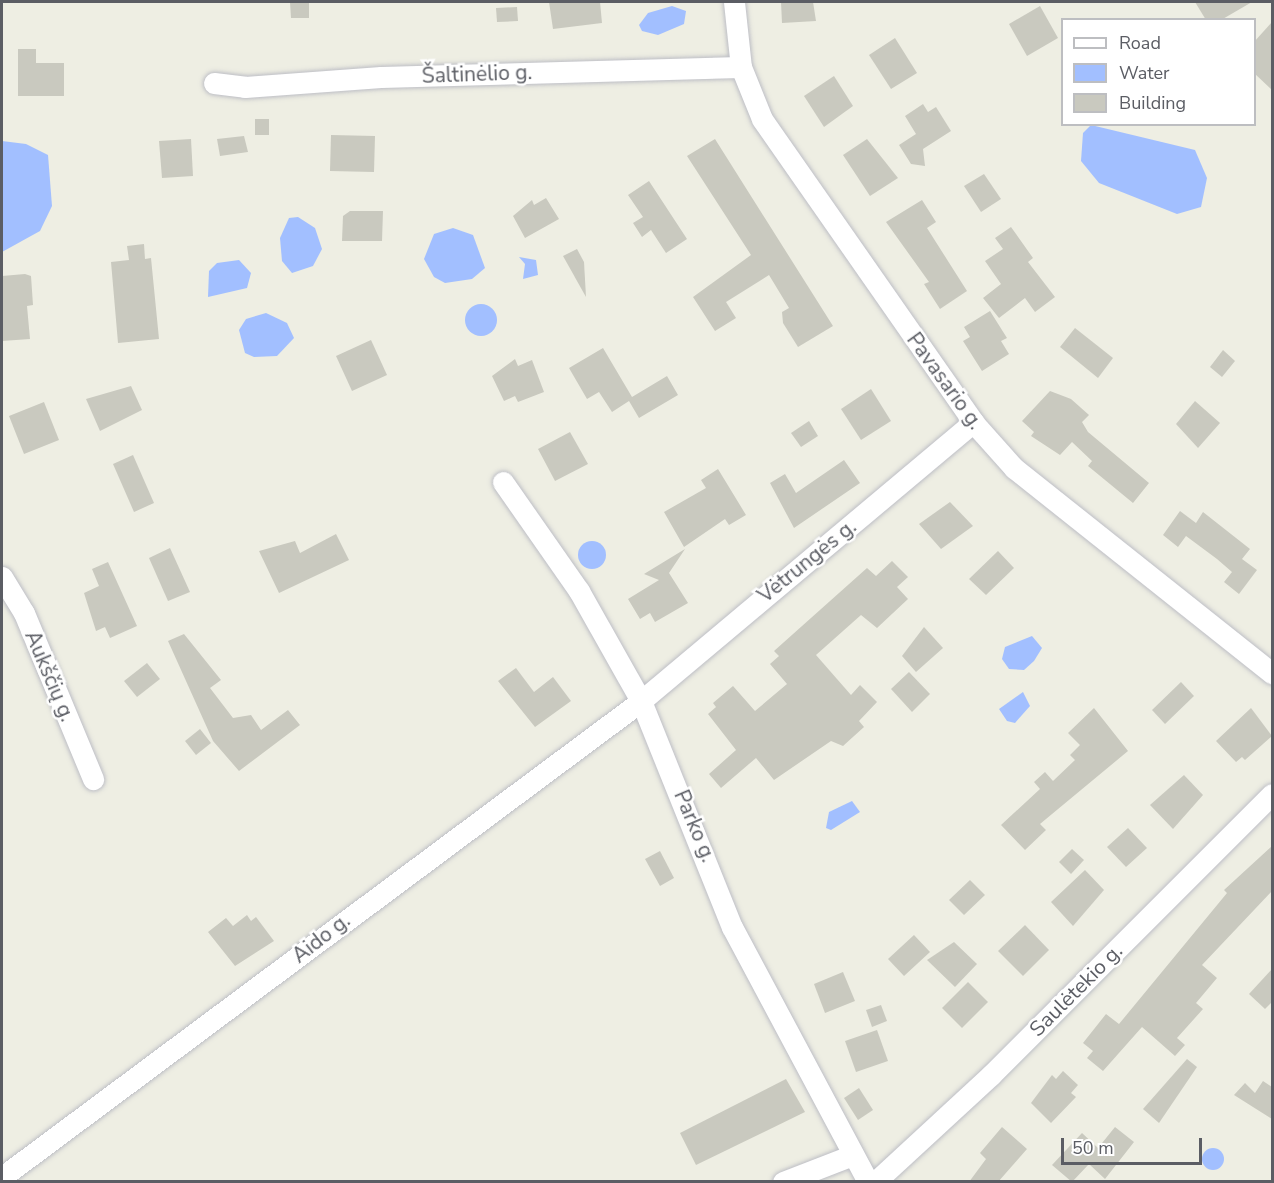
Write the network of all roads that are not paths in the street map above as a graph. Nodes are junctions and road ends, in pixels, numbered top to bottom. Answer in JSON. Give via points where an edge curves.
{"nodes":[{"id":1,"x":734,"y":2,"type":"edge"},
{"id":2,"x":741,"y":67,"type":"junction"},
{"id":3,"x":214,"y":83,"type":"dead end"},
{"id":4,"x":973,"y":422,"type":"junction"},
{"id":5,"x":503,"y":482,"type":"dead end"},
{"id":6,"x":2,"y":578,"type":"edge"},
{"id":7,"x":1272,"y":673,"type":"edge"},
{"id":8,"x":641,"y":701,"type":"junction"},
{"id":9,"x":93,"y":778,"type":"dead end"},
{"id":10,"x":1272,"y":794,"type":"edge"},
{"id":11,"x":850,"y":1156,"type":"junction"},
{"id":12,"x":2,"y":1177,"type":"edge"},
{"id":13,"x":783,"y":1182,"type":"edge"},
{"id":14,"x":868,"y":1182,"type":"edge"},
{"id":15,"x":875,"y":1182,"type":"edge"}],
"edges":[{"from":1,"to":2,"type":"street","name":"Pavasario g."},
{"from":2,"to":3,"type":"street","name":"Šaltinėlio g.","via":[[381,77],[245,87]]},
{"from":2,"to":4,"type":"street","name":"Pavasario g.","via":[[773,137]]},
{"from":4,"to":7,"type":"street","name":"Pavasario g.","via":[[1014,468]]},
{"from":4,"to":8,"type":"street","name":"Vėtrungės g."},
{"from":5,"to":8,"type":"street","name":"Parko g.","via":[[579,591]]},
{"from":6,"to":9,"type":"street","name":"Aukščių g.","via":[[24,613]]},
{"from":8,"to":11,"type":"street","name":"Parko g.","via":[[732,927]]},
{"from":8,"to":12,"type":"street","name":"Aido g."},
{"from":10,"to":15,"type":"street","name":"Saulėtekio g.","via":[[958,1107]]},
{"from":11,"to":13,"type":"street"},
{"from":11,"to":14,"type":"street","name":"Parko g."}]}
